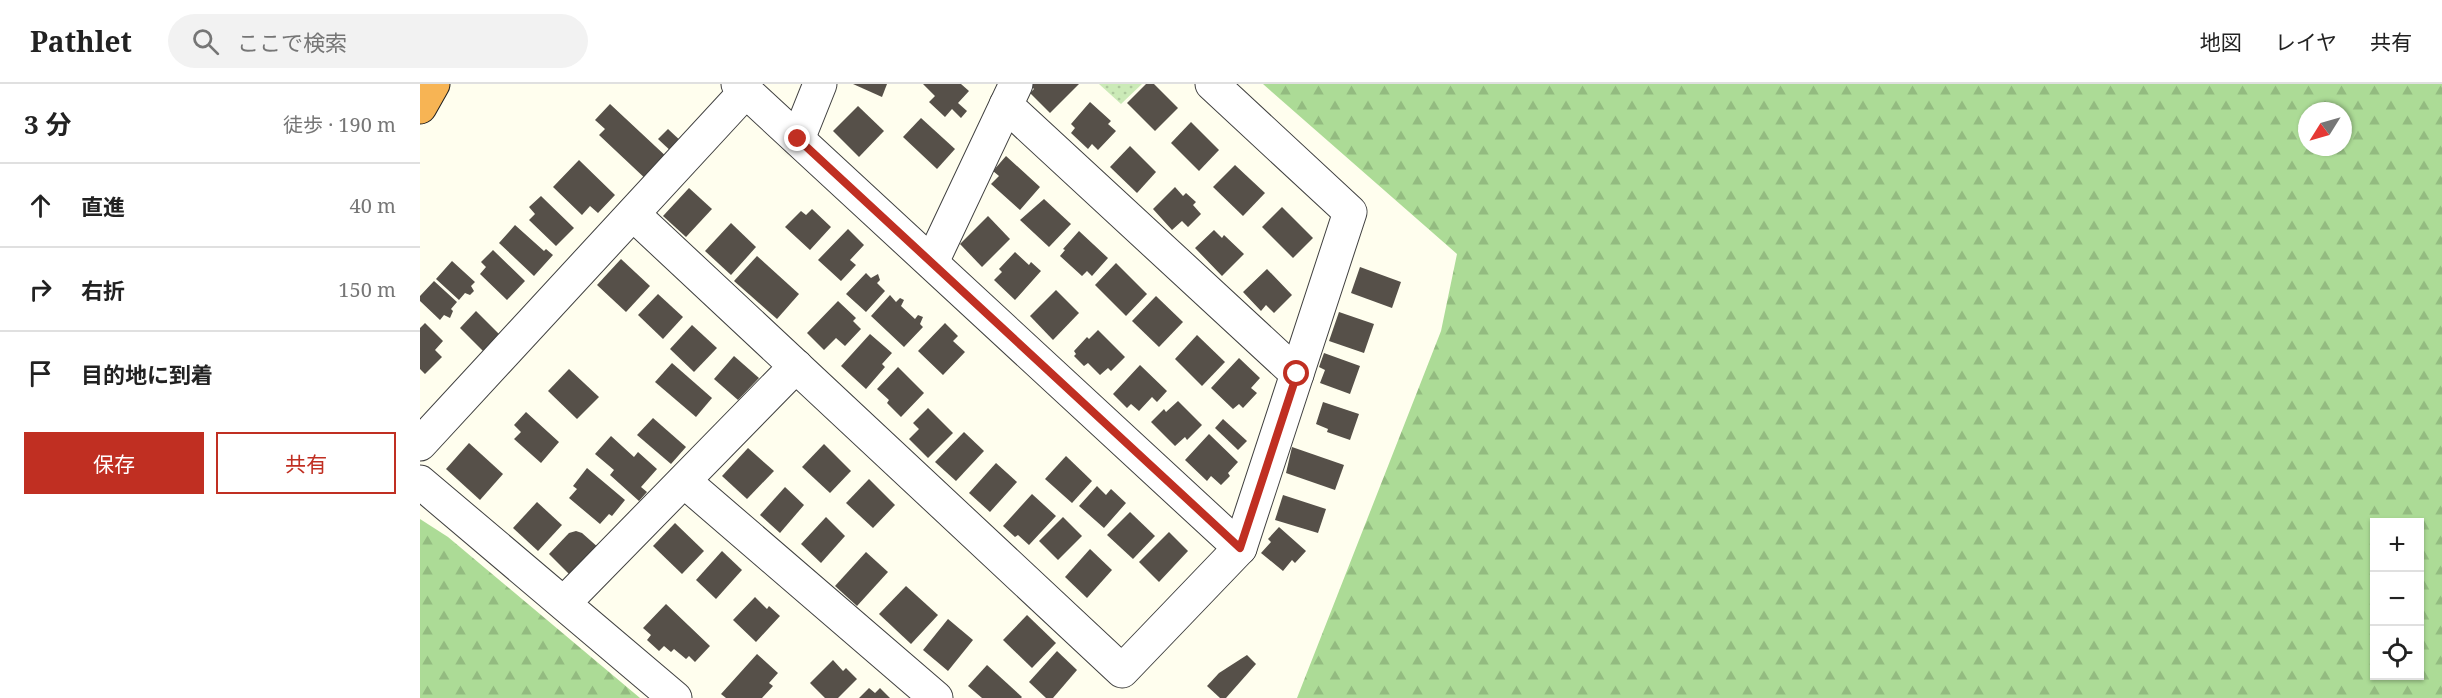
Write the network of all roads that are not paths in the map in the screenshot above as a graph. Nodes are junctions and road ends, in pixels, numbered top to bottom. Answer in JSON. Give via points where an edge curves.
{"nodes":[{"id":1,"x":433,"y":84,"type":"edge"},
{"id":2,"x":820,"y":84,"type":"edge"},
{"id":3,"x":1212,"y":84,"type":"edge"},
{"id":4,"x":742,"y":87,"type":"edge"},
{"id":5,"x":1011,"y":94,"type":"edge"},
{"id":6,"x":420,"y":106,"type":"edge"},
{"id":7,"x":798,"y":139,"type":"junction"},
{"id":8,"x":633,"y":214,"type":"junction"},
{"id":9,"x":932,"y":262,"type":"junction"},
{"id":10,"x":796,"y":366,"type":"junction"},
{"id":11,"x":1297,"y":374,"type":"junction"},
{"id":12,"x":420,"y":444,"type":"edge"},
{"id":13,"x":684,"y":481,"type":"junction"},
{"id":14,"x":420,"y":482,"type":"edge"},
{"id":15,"x":1240,"y":548,"type":"junction"},
{"id":16,"x":564,"y":603,"type":"junction"},
{"id":17,"x":675,"y":698,"type":"edge"},
{"id":18,"x":936,"y":698,"type":"edge"}],
"edges":[{"from":1,"to":6,"type":"highway"},
{"from":2,"to":7,"type":"street"},
{"from":3,"to":11,"type":"street","via":[[1350,212]]},
{"from":4,"to":7,"type":"street"},
{"from":4,"to":8,"type":"street"},
{"from":5,"to":9,"type":"street"},
{"from":5,"to":11,"type":"street"},
{"from":7,"to":9,"type":"street"},
{"from":8,"to":10,"type":"street"},
{"from":8,"to":12,"type":"street"},
{"from":9,"to":15,"type":"street"},
{"from":10,"to":13,"type":"street"},
{"from":10,"to":15,"type":"street","via":[[1122,671]]},
{"from":11,"to":15,"type":"street"},
{"from":13,"to":16,"type":"street"},
{"from":13,"to":18,"type":"street"},
{"from":14,"to":16,"type":"street"},
{"from":16,"to":17,"type":"street"}]}
